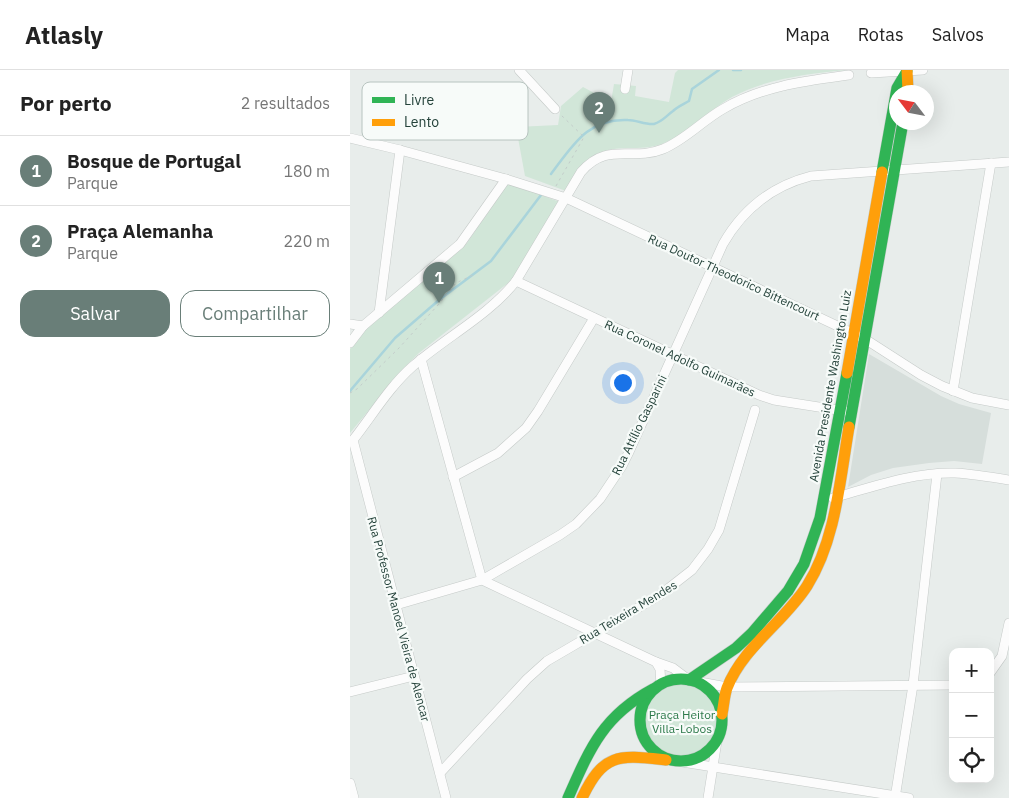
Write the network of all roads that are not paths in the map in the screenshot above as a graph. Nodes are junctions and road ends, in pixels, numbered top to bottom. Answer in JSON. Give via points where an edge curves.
{"nodes":[{"id":1,"x":519,"y":70,"type":"edge"},
{"id":2,"x":628,"y":70,"type":"edge"},
{"id":3,"x":923,"y":70,"type":"edge"},
{"id":4,"x":907,"y":71,"type":"edge"},
{"id":5,"x":871,"y":73,"type":"dead end"},
{"id":6,"x":848,"y":75,"type":"dead end"},
{"id":7,"x":908,"y":85,"type":"edge"},
{"id":8,"x":625,"y":88,"type":"dead end"},
{"id":9,"x":555,"y":109,"type":"road end"},
{"id":10,"x":901,"y":130,"type":"edge"},
{"id":11,"x":350,"y":138,"type":"edge"},
{"id":12,"x":400,"y":150,"type":"junction"},
{"id":13,"x":1009,"y":162,"type":"edge"},
{"id":14,"x":991,"y":163,"type":"junction"},
{"id":15,"x":882,"y":170,"type":"junction"},
{"id":16,"x":894,"y":170,"type":"junction"},
{"id":17,"x":506,"y":179,"type":"junction"},
{"id":18,"x":566,"y":198,"type":"junction"},
{"id":19,"x":712,"y":267,"type":"junction"},
{"id":20,"x":516,"y":281,"type":"junction"},
{"id":21,"x":378,"y":313,"type":"junction"},
{"id":22,"x":594,"y":318,"type":"junction"},
{"id":23,"x":350,"y":324,"type":"edge"},
{"id":24,"x":363,"y":326,"type":"junction"},
{"id":25,"x":853,"y":333,"type":"junction"},
{"id":26,"x":865,"y":339,"type":"junction"},
{"id":27,"x":350,"y":343,"type":"edge"},
{"id":28,"x":673,"y":355,"type":"junction"},
{"id":29,"x":421,"y":359,"type":"junction"},
{"id":30,"x":953,"y":391,"type":"junction"},
{"id":31,"x":1009,"y":405,"type":"edge"},
{"id":32,"x":755,"y":410,"type":"dead end"},
{"id":33,"x":840,"y":410,"type":"junction"},
{"id":34,"x":852,"y":412,"type":"junction"},
{"id":35,"x":937,"y":474,"type":"junction"},
{"id":36,"x":453,"y":477,"type":"junction"},
{"id":37,"x":1009,"y":480,"type":"edge"},
{"id":38,"x":837,"y":496,"type":"junction"},
{"id":39,"x":824,"y":500,"type":"junction"},
{"id":40,"x":482,"y":580,"type":"junction"},
{"id":41,"x":396,"y":605,"type":"junction"},
{"id":42,"x":1009,"y":627,"type":"edge"},
{"id":43,"x":593,"y":633,"type":"junction"},
{"id":44,"x":656,"y":662,"type":"junction"},
{"id":45,"x":994,"y":667,"type":"edge"},
{"id":46,"x":414,"y":676,"type":"junction"},
{"id":47,"x":689,"y":680,"type":"junction"},
{"id":48,"x":949,"y":685,"type":"edge"},
{"id":49,"x":660,"y":686,"type":"junction"},
{"id":50,"x":912,"y":686,"type":"junction"},
{"id":51,"x":727,"y":687,"type":"junction"},
{"id":52,"x":350,"y":692,"type":"edge"},
{"id":53,"x":722,"y":714,"type":"junction"},
{"id":54,"x":717,"y":741,"type":"junction"},
{"id":55,"x":677,"y":761,"type":"junction"},
{"id":56,"x":713,"y":767,"type":"junction"},
{"id":57,"x":440,"y":773,"type":"junction"},
{"id":58,"x":350,"y":783,"type":"edge"},
{"id":59,"x":895,"y":797,"type":"edge"},
{"id":60,"x":354,"y":798,"type":"edge"},
{"id":61,"x":446,"y":798,"type":"edge"},
{"id":62,"x":568,"y":798,"type":"edge"},
{"id":63,"x":582,"y":798,"type":"edge"},
{"id":64,"x":708,"y":798,"type":"edge"},
{"id":65,"x":909,"y":798,"type":"edge"}],
"edges":[{"from":1,"to":9,"type":"street"},
{"from":2,"to":8,"type":"street"},
{"from":3,"to":4,"type":"street"},
{"from":4,"to":5,"type":"street"},
{"from":4,"to":7,"type":"street"},
{"from":4,"to":15,"type":"street","name":"Avenida Presidente Washington Luiz","via":[[897,88]]},
{"from":6,"to":18,"type":"street","via":[[772,87],[744,98],[662,150],[598,157],[581,172]]},
{"from":10,"to":16,"type":"street","name":"Avenida Presidente Washington Luiz"},
{"from":11,"to":12,"type":"street","name":"Rua Doutor Theodorico Bittencourt"},
{"from":12,"to":17,"type":"street","name":"Rua Doutor Theodorico Bittencourt"},
{"from":12,"to":21,"type":"street"},
{"from":13,"to":14,"type":"street","name":"Rua Attílio Gasparini"},
{"from":14,"to":16,"type":"street","name":"Rua Attílio Gasparini"},
{"from":14,"to":30,"type":"street"},
{"from":15,"to":16,"type":"street","name":"Rua Attílio Gasparini"},
{"from":15,"to":19,"type":"street","name":"Rua Attílio Gasparini","via":[[811,176],[778,189],[754,205],[740,220]]},
{"from":15,"to":25,"type":"street","name":"Avenida Presidente Washington Luiz"},
{"from":16,"to":26,"type":"street","name":"Avenida Presidente Washington Luiz"},
{"from":17,"to":18,"type":"street","name":"Rua Doutor Theodorico Bittencourt"},
{"from":17,"to":21,"type":"street","via":[[466,237]]},
{"from":18,"to":19,"type":"street","name":"Rua Doutor Theodorico Bittencourt"},
{"from":18,"to":20,"type":"street"},
{"from":19,"to":25,"type":"street","name":"Rua Doutor Theodorico Bittencourt"},
{"from":19,"to":28,"type":"street","name":"Rua Attílio Gasparini"},
{"from":20,"to":22,"type":"street","name":"Rua Coronel Adolfo Guimarães"},
{"from":20,"to":29,"type":"street","via":[[501,298]]},
{"from":21,"to":24,"type":"street"},
{"from":22,"to":28,"type":"street","name":"Rua Coronel Adolfo Guimarães"},
{"from":22,"to":36,"type":"street","via":[[526,428],[498,453]]},
{"from":23,"to":24,"type":"street"},
{"from":24,"to":27,"type":"street"},
{"from":25,"to":26,"type":"street","name":"Rua Doutor Theodorico Bittencourt"},
{"from":25,"to":33,"type":"street","name":"Avenida Presidente Washington Luiz"},
{"from":26,"to":30,"type":"street","name":"Rua Doutor Theodorico Bittencourt","via":[[921,375]]},
{"from":26,"to":34,"type":"street","name":"Avenida Presidente Washington Luiz"},
{"from":28,"to":33,"type":"street","name":"Rua Coronel Adolfo Guimarães","via":[[766,398]]},
{"from":28,"to":40,"type":"street","name":"Rua Attílio Gasparini","via":[[622,466],[600,499],[560,535]]},
{"from":29,"to":36,"type":"street"},
{"from":29,"to":41,"type":"street","name":"Rua Professor Manoel Vieira de Alencar","via":[[404,375],[352,440]]},
{"from":30,"to":31,"type":"street","name":"Rua Doutor Theodorico Bittencourt"},
{"from":32,"to":43,"type":"street","name":"Rua Teixeira Mendes","via":[[715,538],[701,560],[673,586]]},
{"from":33,"to":34,"type":"street","name":"Rua Coronel Adolfo Guimarães"},
{"from":33,"to":39,"type":"street","name":"Avenida Presidente Washington Luiz"},
{"from":34,"to":38,"type":"street","name":"Avenida Presidente Washington Luiz"},
{"from":35,"to":37,"type":"street"},
{"from":35,"to":38,"type":"street"},
{"from":35,"to":50,"type":"street"},
{"from":36,"to":40,"type":"street"},
{"from":38,"to":39,"type":"street"},
{"from":38,"to":51,"type":"street","name":"Avenida Presidente Washington Luiz","via":[[823,552],[807,586],[741,664]]},
{"from":39,"to":47,"type":"street","name":"Avenida Presidente Washington Luiz","via":[[813,546],[785,596],[745,640]]},
{"from":40,"to":41,"type":"street","name":"Rua Attílio Gasparini"},
{"from":40,"to":43,"type":"street"},
{"from":41,"to":46,"type":"street","name":"Rua Professor Manoel Vieira de Alencar"},
{"from":42,"to":45,"type":"street","via":[[1002,656]]},
{"from":43,"to":44,"type":"street"},
{"from":43,"to":57,"type":"street","name":"Rua Teixeira Mendes","via":[[536,670]]},
{"from":44,"to":47,"type":"street","via":[[673,668]]},
{"from":44,"to":49,"type":"street","via":[[660,669]]},
{"from":46,"to":52,"type":"street"},
{"from":46,"to":57,"type":"street","name":"Rua Professor Manoel Vieira de Alencar"},
{"from":47,"to":49,"type":"street","via":[[675,680]]},
{"from":47,"to":51,"type":"street"},
{"from":47,"to":53,"type":"street","via":[[711,692]]},
{"from":48,"to":50,"type":"street"},
{"from":49,"to":55,"type":"street","via":[[648,697],[640,722],[649,746],[659,755]]},
{"from":49,"to":62,"type":"street","via":[[626,704],[604,727],[591,746]]},
{"from":50,"to":51,"type":"street"},
{"from":50,"to":59,"type":"street"},
{"from":51,"to":53,"type":"street","name":"Avenida Presidente Washington Luiz"},
{"from":53,"to":54,"type":"street","via":[[722,728]]},
{"from":54,"to":55,"type":"street","via":[[696,759]]},
{"from":54,"to":56,"type":"street"},
{"from":55,"to":56,"type":"street"},
{"from":55,"to":63,"type":"street","via":[[636,756],[612,759],[594,773]]},
{"from":56,"to":59,"type":"street"},
{"from":56,"to":64,"type":"street"},
{"from":57,"to":61,"type":"street","name":"Rua Professor Manoel Vieira de Alencar"},
{"from":58,"to":60,"type":"street"},
{"from":59,"to":65,"type":"street"}]}
